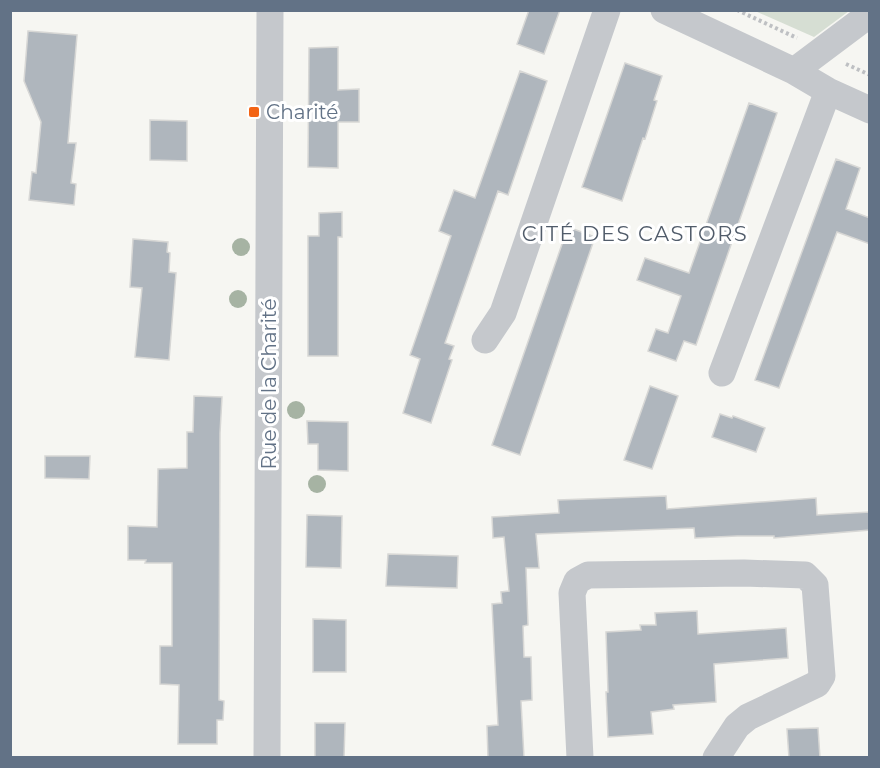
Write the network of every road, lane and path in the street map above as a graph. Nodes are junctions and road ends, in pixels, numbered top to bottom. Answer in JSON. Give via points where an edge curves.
{"nodes":[{"id":1,"x":270,"y":10,"type":"edge"},
{"id":2,"x":607,"y":10,"type":"edge"},
{"id":3,"x":737,"y":10,"type":"edge"},
{"id":4,"x":679,"y":14,"type":"edge"},
{"id":5,"x":870,"y":14,"type":"edge"},
{"id":6,"x":819,"y":52,"type":"junction"},
{"id":7,"x":794,"y":71,"type":"junction"},
{"id":8,"x":828,"y":90,"type":"junction"},
{"id":9,"x":870,"y":110,"type":"edge"},
{"id":10,"x":485,"y":340,"type":"dead end"},
{"id":11,"x":722,"y":373,"type":"dead end"},
{"id":12,"x":267,"y":758,"type":"edge"},
{"id":13,"x":580,"y":758,"type":"edge"},
{"id":14,"x":716,"y":758,"type":"edge"}],
"edges":[{"from":1,"to":12,"type":"street","name":"Rue de la Charité"},
{"from":2,"to":10,"type":"street","via":[[503,314]]},
{"from":3,"to":6,"type":"path"},
{"from":4,"to":7,"type":"street"},
{"from":5,"to":6,"type":"street"},
{"from":6,"to":7,"type":"street"},
{"from":7,"to":8,"type":"street"},
{"from":8,"to":9,"type":"street"},
{"from":8,"to":11,"type":"street"},
{"from":13,"to":14,"type":"street","via":[[572,593],[577,581],[588,574],[805,575],[815,585],[822,676],[817,684],[748,717],[737,726]]}]}
